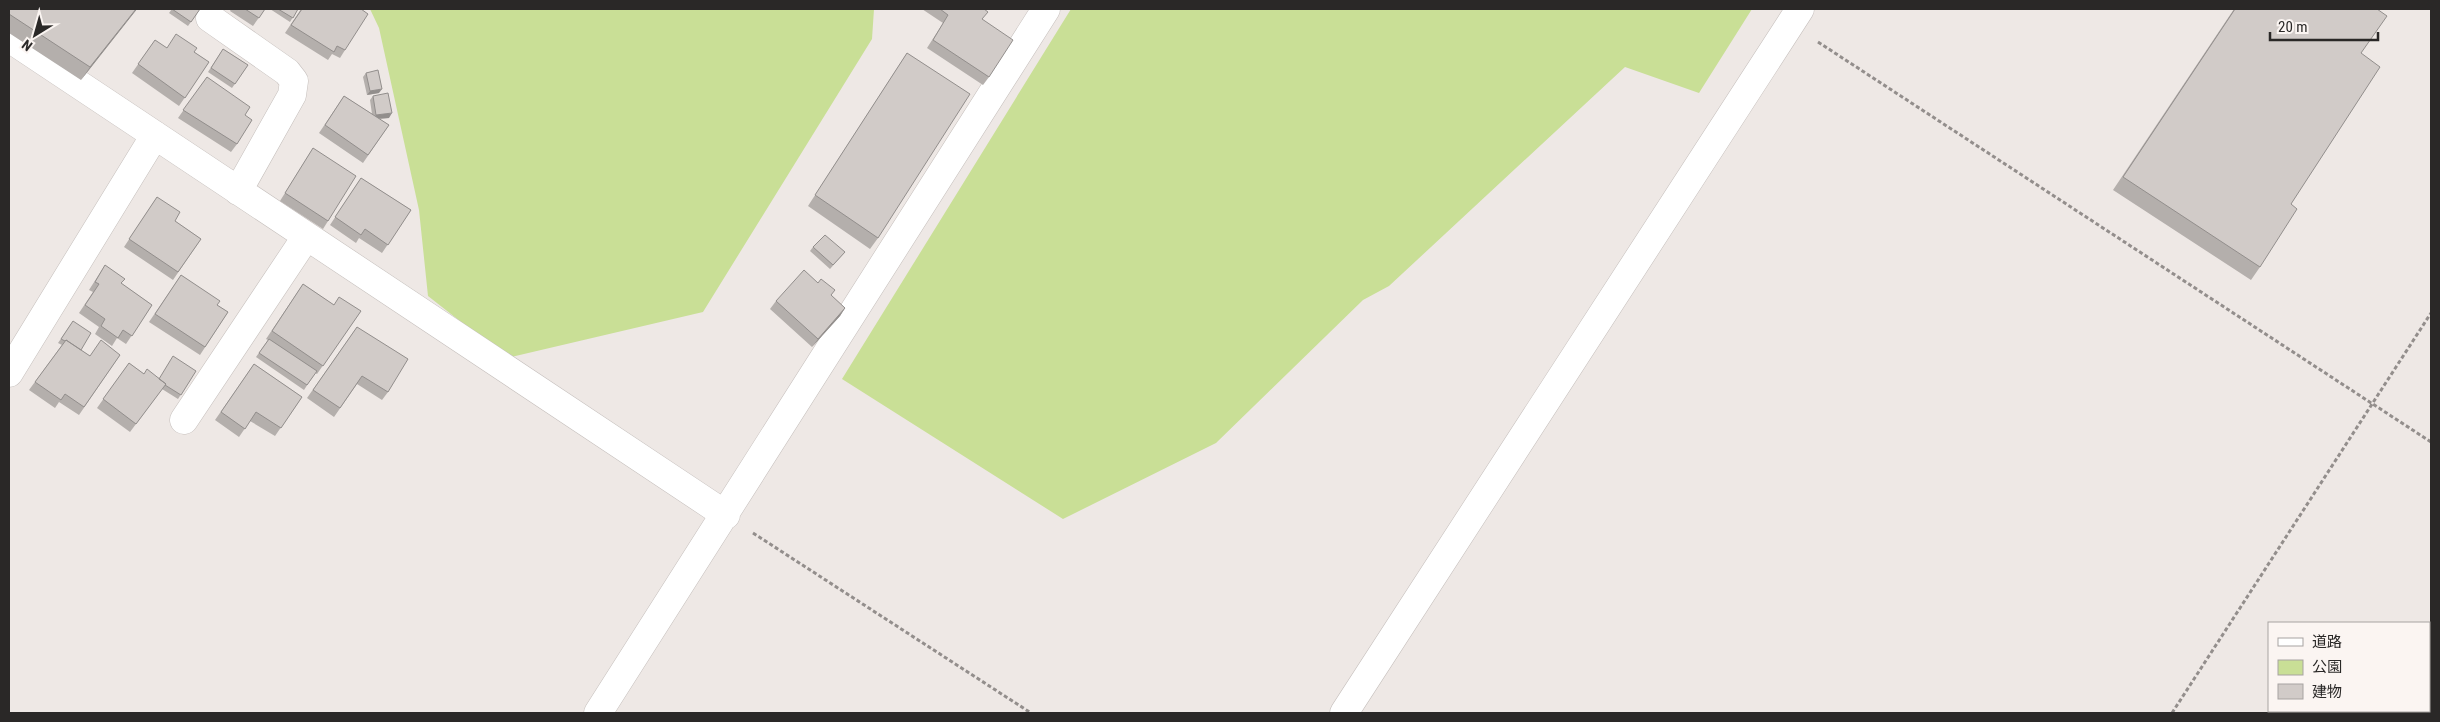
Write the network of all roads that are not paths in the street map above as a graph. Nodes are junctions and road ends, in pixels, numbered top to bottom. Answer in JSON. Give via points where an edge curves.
{"nodes":[{"id":1,"x":1045,"y":9,"type":"edge"},
{"id":2,"x":1795,"y":16,"type":"edge"},
{"id":3,"x":210,"y":18,"type":"dead end"},
{"id":4,"x":9,"y":38,"type":"edge"},
{"id":5,"x":155,"y":135,"type":"junction"},
{"id":6,"x":238,"y":191,"type":"junction"},
{"id":7,"x":306,"y":237,"type":"junction"},
{"id":8,"x":9,"y":374,"type":"edge"},
{"id":9,"x":184,"y":420,"type":"dead end"},
{"id":10,"x":726,"y":515,"type":"junction"},
{"id":11,"x":598,"y":713,"type":"edge"},
{"id":12,"x":1344,"y":713,"type":"edge"}],
"edges":[{"from":1,"to":10,"type":"street"},
{"from":2,"to":12,"type":"street"},
{"from":3,"to":6,"type":"street","via":[[287,72],[294,81],[292,95]]},
{"from":4,"to":5,"type":"street"},
{"from":5,"to":6,"type":"street"},
{"from":5,"to":8,"type":"street"},
{"from":6,"to":7,"type":"street"},
{"from":7,"to":9,"type":"street"},
{"from":7,"to":10,"type":"street"},
{"from":10,"to":11,"type":"street"}]}
